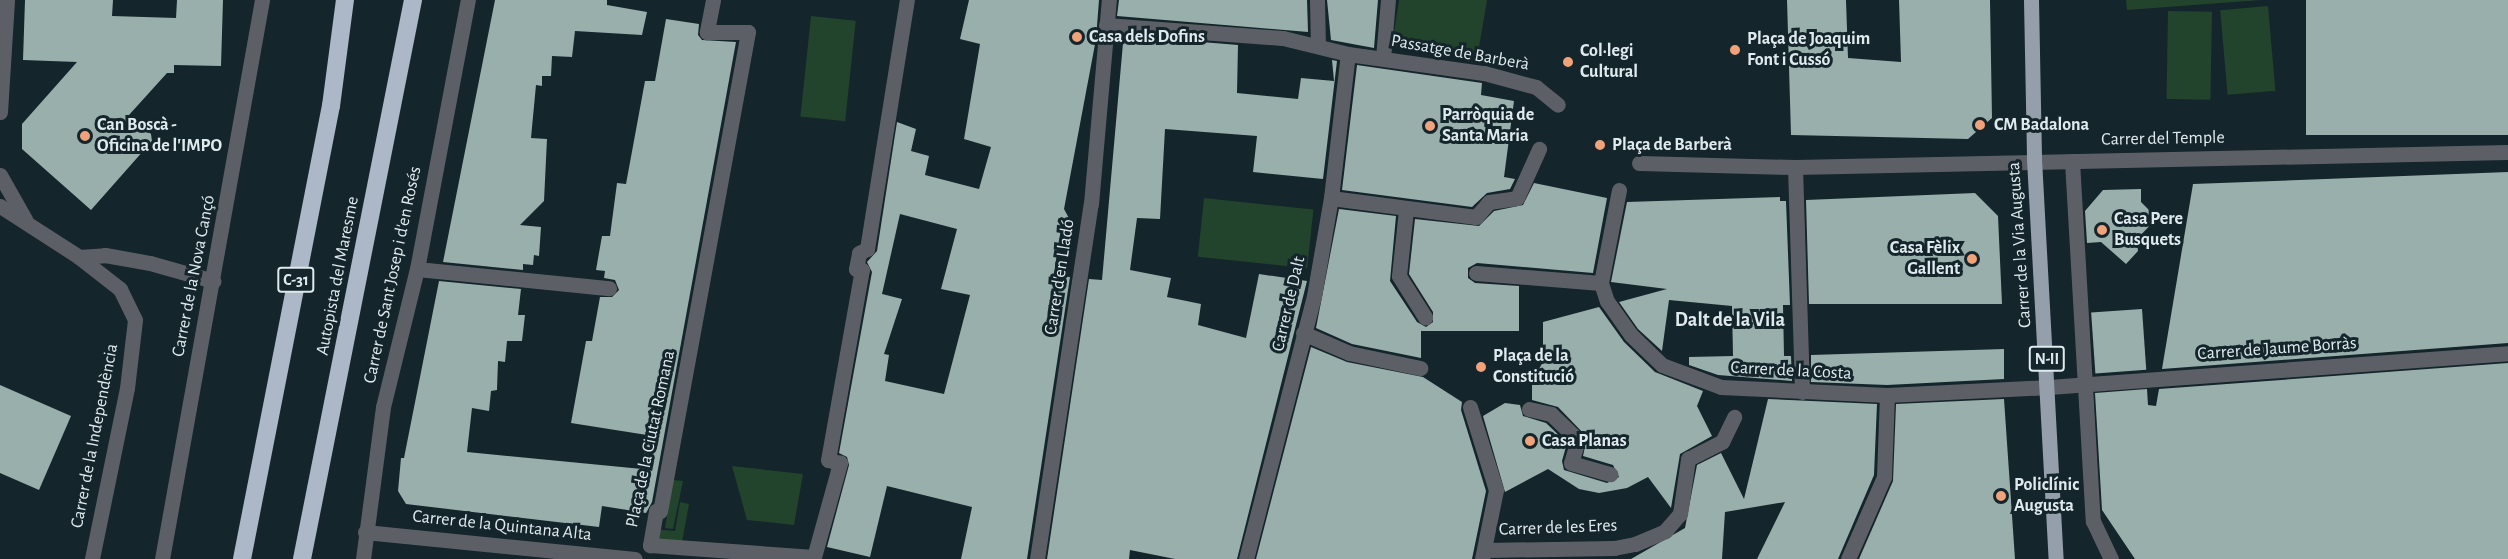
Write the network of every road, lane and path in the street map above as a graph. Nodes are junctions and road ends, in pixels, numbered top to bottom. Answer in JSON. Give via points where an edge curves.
{"nodes":[{"id":1,"x":7,"y":0,"type":"edge"},
{"id":2,"x":262,"y":0,"type":"edge"},
{"id":3,"x":345,"y":0,"type":"edge"},
{"id":4,"x":413,"y":0,"type":"edge"},
{"id":5,"x":419,"y":0,"type":"edge"},
{"id":6,"x":468,"y":0,"type":"edge"},
{"id":7,"x":713,"y":0,"type":"edge"},
{"id":8,"x":907,"y":0,"type":"edge"},
{"id":9,"x":1109,"y":0,"type":"edge"},
{"id":10,"x":1317,"y":0,"type":"edge"},
{"id":11,"x":1388,"y":0,"type":"edge"},
{"id":12,"x":2031,"y":0,"type":"edge"},
{"id":13,"x":1106,"y":25,"type":"junction"},
{"id":14,"x":408,"y":36,"type":"junction"},
{"id":15,"x":1318,"y":46,"type":"junction"},
{"id":16,"x":1348,"y":54,"type":"junction"},
{"id":17,"x":1383,"y":58,"type":"junction"},
{"id":18,"x":1558,"y":105,"type":"dead end"},
{"id":19,"x":0,"y":112,"type":"edge"},
{"id":20,"x":1539,"y":149,"type":"dead end"},
{"id":21,"x":2508,"y":152,"type":"edge"},
{"id":22,"x":2034,"y":159,"type":"junction"},
{"id":23,"x":2072,"y":161,"type":"junction"},
{"id":24,"x":1639,"y":163,"type":"dead end"},
{"id":25,"x":1795,"y":167,"type":"junction"},
{"id":26,"x":0,"y":175,"type":"edge"},
{"id":27,"x":1619,"y":190,"type":"dead end"},
{"id":28,"x":1331,"y":198,"type":"junction"},
{"id":29,"x":0,"y":206,"type":"edge"},
{"id":30,"x":1406,"y":210,"type":"junction"},
{"id":31,"x":27,"y":221,"type":"junction"},
{"id":32,"x":80,"y":257,"type":"junction"},
{"id":33,"x":417,"y":269,"type":"junction"},
{"id":34,"x":1476,"y":273,"type":"dead end"},
{"id":35,"x":213,"y":281,"type":"junction"},
{"id":36,"x":1601,"y":283,"type":"junction"},
{"id":37,"x":609,"y":288,"type":"dead end"},
{"id":38,"x":1425,"y":317,"type":"dead end"},
{"id":39,"x":1303,"y":333,"type":"junction"},
{"id":40,"x":2508,"y":353,"type":"edge"},
{"id":41,"x":1420,"y":368,"type":"dead end"},
{"id":42,"x":2085,"y":382,"type":"junction"},
{"id":43,"x":1801,"y":386,"type":"junction"},
{"id":44,"x":2049,"y":387,"type":"junction"},
{"id":45,"x":1887,"y":395,"type":"junction"},
{"id":46,"x":1470,"y":407,"type":"dead end"},
{"id":47,"x":1528,"y":409,"type":"dead end"},
{"id":48,"x":1734,"y":417,"type":"dead end"},
{"id":49,"x":1611,"y":474,"type":"dead end"},
{"id":50,"x":365,"y":532,"type":"junction"},
{"id":51,"x":1483,"y":554,"type":"edge"},
{"id":52,"x":92,"y":559,"type":"edge"},
{"id":53,"x":162,"y":559,"type":"edge"},
{"id":54,"x":242,"y":559,"type":"edge"},
{"id":55,"x":302,"y":559,"type":"edge"},
{"id":56,"x":363,"y":559,"type":"edge"},
{"id":57,"x":635,"y":559,"type":"edge"},
{"id":58,"x":1037,"y":559,"type":"edge"},
{"id":59,"x":1246,"y":559,"type":"edge"},
{"id":60,"x":1848,"y":559,"type":"edge"},
{"id":61,"x":2056,"y":559,"type":"edge"},
{"id":62,"x":2111,"y":559,"type":"edge"}],
"edges":[{"from":1,"to":19,"type":"street"},
{"from":2,"to":35,"type":"street","name":"Carrer de la Nova Cançó"},
{"from":3,"to":54,"type":"highway","number":"C-31","via":[[331,106]]},
{"from":4,"to":14,"type":"highway","name":"Autopista del Maresme"},
{"from":5,"to":14,"type":"highway"},
{"from":6,"to":33,"type":"street","name":"Carrer de Sant Josep i d'en Rosés"},
{"from":7,"to":8,"type":"street","name":"Plaça de la Ciutat Romana","via":[[707,32],[748,32],[660,511],[656,511],[650,545],[813,557],[840,463],[828,460],[862,270],[856,269],[859,253],[867,249]]},
{"from":9,"to":13,"type":"street","name":"Carrer d'en Lladó"},
{"from":10,"to":15,"type":"street"},
{"from":11,"to":17,"type":"street"},
{"from":12,"to":22,"type":"main road","name":"Carrer de la Via Augusta","number":"N-II"},
{"from":13,"to":15,"type":"street","name":"Passatge de Barberà","via":[[1282,39]]},
{"from":13,"to":58,"type":"street","name":"Carrer d'en Lladó","via":[[1091,204]]},
{"from":14,"to":55,"type":"highway","name":"Autopista del Maresme"},
{"from":15,"to":16,"type":"street","name":"Passatge de Barberà"},
{"from":16,"to":17,"type":"street","name":"Passatge de Barberà"},
{"from":16,"to":28,"type":"street","name":"Carrer de Dalt"},
{"from":17,"to":18,"type":"street","name":"Passatge de Barberà","via":[[1484,74],[1536,87]]},
{"from":20,"to":30,"type":"street","via":[[1517,198],[1489,202],[1476,217]]},
{"from":21,"to":23,"type":"street","name":"Carrer del Temple"},
{"from":22,"to":23,"type":"street","name":"Carrer del Temple"},
{"from":22,"to":25,"type":"street","name":"Carrer del Temple"},
{"from":22,"to":44,"type":"main road","name":"Carrer de la Via Augusta","number":"N-II"},
{"from":23,"to":42,"type":"street"},
{"from":24,"to":25,"type":"street","name":"Carrer del Temple"},
{"from":25,"to":43,"type":"street"},
{"from":26,"to":31,"type":"street"},
{"from":27,"to":36,"type":"street"},
{"from":28,"to":30,"type":"street"},
{"from":28,"to":39,"type":"street","name":"Carrer de Dalt","via":[[1314,296]]},
{"from":29,"to":31,"type":"street","name":"Carrer de la Independència"},
{"from":30,"to":38,"type":"street","via":[[1399,276]]},
{"from":31,"to":32,"type":"street","name":"Carrer de la Independència"},
{"from":32,"to":35,"type":"street","via":[[105,255],[150,262]]},
{"from":32,"to":52,"type":"street","name":"Carrer de la Independència","via":[[120,289],[135,320],[127,388]]},
{"from":33,"to":37,"type":"street"},
{"from":33,"to":50,"type":"street","name":"Carrer de Sant Josep i d'en Rosés","via":[[383,407]]},
{"from":34,"to":36,"type":"street"},
{"from":35,"to":53,"type":"street","name":"Carrer de la Nova Cançó"},
{"from":36,"to":43,"type":"street","name":"Carrer de la Costa","via":[[1607,301],[1631,335],[1662,365],[1721,387]]},
{"from":39,"to":41,"type":"street","via":[[1349,353]]},
{"from":39,"to":59,"type":"street","name":"Carrer de Dalt"},
{"from":40,"to":42,"type":"street","name":"Carrer de Jaume Borràs"},
{"from":42,"to":44,"type":"street","name":"Carrer de Jaume Borràs"},
{"from":42,"to":62,"type":"street","via":[[2093,521]]},
{"from":43,"to":45,"type":"street","name":"Carrer de la Costa"},
{"from":44,"to":45,"type":"street","name":"Carrer de la Costa"},
{"from":44,"to":61,"type":"main road","name":"Carrer de la Via Augusta","number":"N-II"},
{"from":45,"to":60,"type":"street","via":[[1884,477]]},
{"from":46,"to":51,"type":"street","via":[[1496,490]]},
{"from":47,"to":49,"type":"street","via":[[1551,414],[1578,440],[1570,464]]},
{"from":48,"to":51,"type":"street","name":"Carrer de les Eres","via":[[1722,442],[1688,459],[1680,513],[1665,531],[1614,548]]},
{"from":50,"to":56,"type":"street","name":"Carrer de Sant Josep i d'en Rosés"},
{"from":50,"to":57,"type":"street","name":"Carrer de la Quintana Alta"}]}
